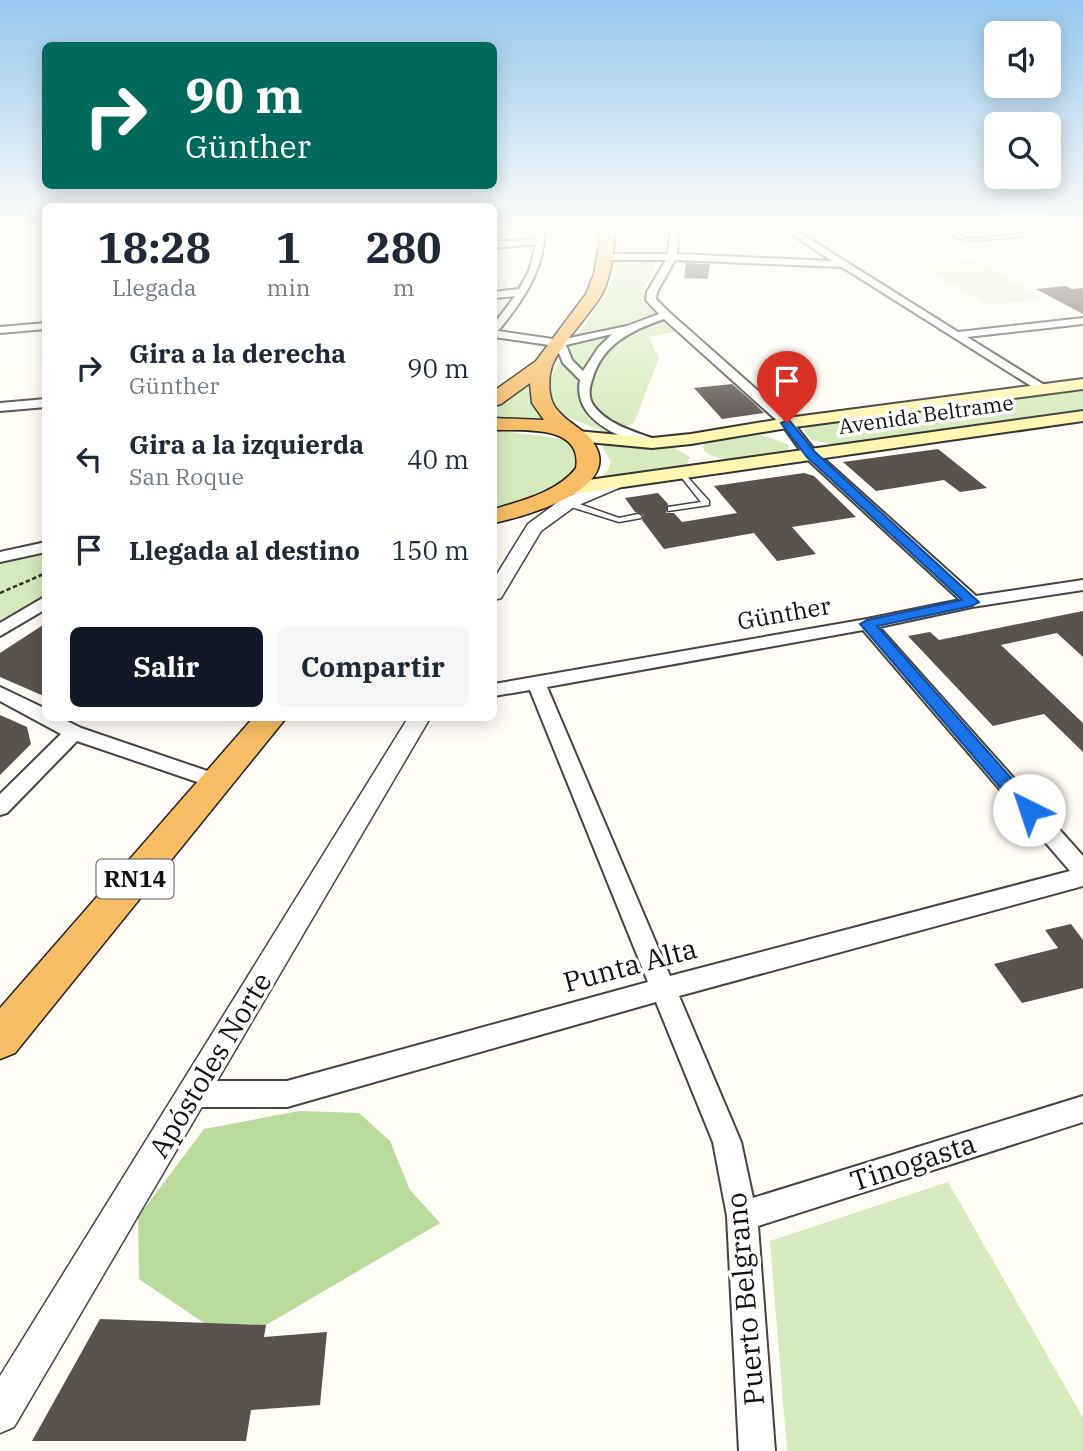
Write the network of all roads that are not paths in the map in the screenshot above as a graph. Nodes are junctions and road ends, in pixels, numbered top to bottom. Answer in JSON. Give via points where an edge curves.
{"nodes":[{"id":1,"x":520,"y":297,"type":"edge"},
{"id":2,"x":592,"y":297,"type":"edge"},
{"id":3,"x":651,"y":297,"type":"edge"},
{"id":4,"x":896,"y":297,"type":"edge"},
{"id":5,"x":666,"y":315,"type":"junction"},
{"id":6,"x":1083,"y":321,"type":"edge"},
{"id":7,"x":638,"y":325,"type":"junction"},
{"id":8,"x":42,"y":326,"type":"edge"},
{"id":9,"x":497,"y":328,"type":"edge"},
{"id":10,"x":0,"y":330,"type":"edge"},
{"id":11,"x":497,"y":332,"type":"edge"},
{"id":12,"x":957,"y":335,"type":"junction"},
{"id":13,"x":560,"y":343,"type":"junction"},
{"id":14,"x":601,"y":353,"type":"junction"},
{"id":15,"x":567,"y":361,"type":"junction"},
{"id":16,"x":543,"y":365,"type":"junction"},
{"id":17,"x":585,"y":379,"type":"junction"},
{"id":18,"x":1083,"y":384,"type":"edge"},
{"id":19,"x":1042,"y":389,"type":"junction"},
{"id":20,"x":497,"y":398,"type":"edge"},
{"id":21,"x":42,"y":403,"type":"edge"},
{"id":22,"x":0,"y":407,"type":"edge"},
{"id":23,"x":1083,"y":416,"type":"edge"},
{"id":24,"x":787,"y":423,"type":"junction"},
{"id":25,"x":497,"y":424,"type":"edge"},
{"id":26,"x":572,"y":434,"type":"junction"},
{"id":27,"x":691,"y":439,"type":"junction"},
{"id":28,"x":652,"y":443,"type":"junction"},
{"id":29,"x":811,"y":455,"type":"junction"},
{"id":30,"x":713,"y":469,"type":"junction"},
{"id":31,"x":681,"y":473,"type":"junction"},
{"id":32,"x":568,"y":496,"type":"junction"},
{"id":33,"x":671,"y":509,"type":"dead end"},
{"id":34,"x":497,"y":515,"type":"edge"},
{"id":35,"x":638,"y":516,"type":"dead end"},
{"id":36,"x":42,"y":548,"type":"edge"},
{"id":37,"x":0,"y":557,"type":"edge"},
{"id":38,"x":1083,"y":585,"type":"edge"},
{"id":39,"x":497,"y":589,"type":"edge"},
{"id":40,"x":972,"y":602,"type":"junction"},
{"id":41,"x":42,"y":604,"type":"edge"},
{"id":42,"x":867,"y":624,"type":"junction"},
{"id":43,"x":0,"y":631,"type":"edge"},
{"id":44,"x":536,"y":683,"type":"junction"},
{"id":45,"x":497,"y":690,"type":"edge"},
{"id":46,"x":0,"y":693,"type":"edge"},
{"id":47,"x":42,"y":716,"type":"edge"},
{"id":48,"x":52,"y":721,"type":"edge"},
{"id":49,"x":268,"y":721,"type":"edge"},
{"id":50,"x":417,"y":721,"type":"edge"},
{"id":51,"x":74,"y":733,"type":"junction"},
{"id":52,"x":218,"y":782,"type":"junction"},
{"id":53,"x":0,"y":807,"type":"edge"},
{"id":54,"x":1083,"y":871,"type":"edge"},
{"id":55,"x":1083,"y":877,"type":"edge"},
{"id":56,"x":662,"y":989,"type":"junction"},
{"id":57,"x":0,"y":1039,"type":"edge"},
{"id":58,"x":192,"y":1094,"type":"junction"},
{"id":59,"x":1083,"y":1109,"type":"edge"},
{"id":60,"x":742,"y":1216,"type":"junction"},
{"id":61,"x":0,"y":1413,"type":"edge"},
{"id":62,"x":757,"y":1451,"type":"edge"}],
"edges":[{"from":1,"to":9,"type":"street"},
{"from":2,"to":13,"type":"highway"},
{"from":3,"to":5,"type":"street"},
{"from":4,"to":12,"type":"street"},
{"from":5,"to":7,"type":"street"},
{"from":5,"to":24,"type":"street"},
{"from":6,"to":12,"type":"street"},
{"from":7,"to":13,"type":"street"},
{"from":7,"to":14,"type":"street","via":[[616,336]]},
{"from":8,"to":10,"type":"street"},
{"from":11,"to":13,"type":"street"},
{"from":12,"to":19,"type":"street"},
{"from":13,"to":15,"type":"street"},
{"from":13,"to":16,"type":"highway"},
{"from":14,"to":15,"type":"street"},
{"from":14,"to":17,"type":"street"},
{"from":15,"to":17,"type":"street"},
{"from":16,"to":20,"type":"highway"},
{"from":16,"to":26,"type":"highway","via":[[537,390],[545,411]]},
{"from":17,"to":28,"type":"street","via":[[584,402],[590,412]]},
{"from":18,"to":19,"type":"main road","name":"Avenida Beltrame"},
{"from":19,"to":24,"type":"main road","name":"Avenida Beltrame"},
{"from":21,"to":22,"type":"street"},
{"from":23,"to":29,"type":"main road","name":"Avenida Beltrame"},
{"from":24,"to":27,"type":"main road","name":"Avenida Beltrame"},
{"from":24,"to":29,"type":"street"},
{"from":25,"to":26,"type":"highway"},
{"from":26,"to":28,"type":"main road","name":"Avenida Beltrame"},
{"from":26,"to":32,"type":"highway","via":[[587,448],[590,463]]},
{"from":27,"to":28,"type":"main road","name":"Avenida Beltrame"},
{"from":27,"to":30,"type":"main road"},
{"from":29,"to":30,"type":"main road","name":"Avenida Beltrame"},
{"from":29,"to":40,"type":"street"},
{"from":30,"to":31,"type":"main road","name":"Avenida Beltrame"},
{"from":31,"to":32,"type":"main road","name":"Avenida Beltrame","via":[[615,482]]},
{"from":31,"to":33,"type":"lane","via":[[706,503]]},
{"from":32,"to":34,"type":"highway"},
{"from":32,"to":35,"type":"lane","via":[[619,520]]},
{"from":32,"to":39,"type":"street","via":[[534,527]]},
{"from":36,"to":37,"type":"street"},
{"from":38,"to":40,"type":"street","name":"Günther"},
{"from":40,"to":42,"type":"street","name":"Günther"},
{"from":41,"to":43,"type":"street"},
{"from":42,"to":44,"type":"street","name":"Günther"},
{"from":42,"to":54,"type":"street"},
{"from":44,"to":45,"type":"street","name":"Günther"},
{"from":44,"to":56,"type":"street","name":"Puerto Belgrano"},
{"from":46,"to":47,"type":"street"},
{"from":48,"to":51,"type":"street"},
{"from":49,"to":52,"type":"highway","number":"RN14"},
{"from":50,"to":58,"type":"street","name":"Apóstoles Norte"},
{"from":51,"to":52,"type":"street"},
{"from":51,"to":53,"type":"street"},
{"from":52,"to":57,"type":"highway","number":"RN14"},
{"from":55,"to":56,"type":"street","name":"Punta Alta"},
{"from":56,"to":58,"type":"street","name":"Punta Alta","via":[[287,1094]]},
{"from":56,"to":60,"type":"street","name":"Puerto Belgrano","via":[[727,1142]]},
{"from":58,"to":61,"type":"street","name":"Apóstoles Norte"},
{"from":59,"to":60,"type":"street","name":"Tinogasta"},
{"from":60,"to":62,"type":"street","name":"Puerto Belgrano"}]}
